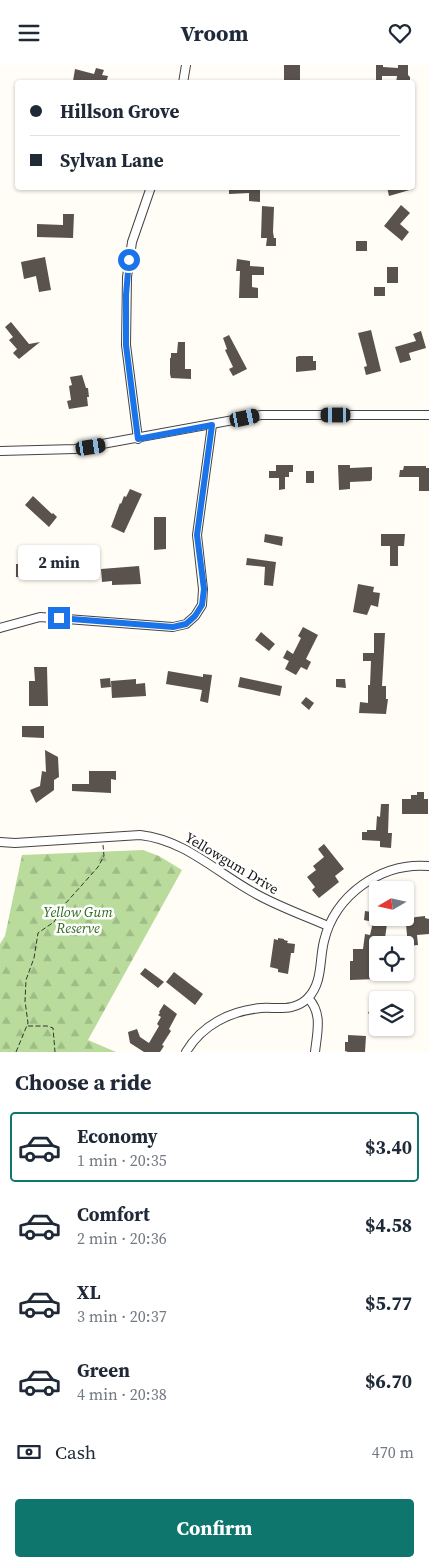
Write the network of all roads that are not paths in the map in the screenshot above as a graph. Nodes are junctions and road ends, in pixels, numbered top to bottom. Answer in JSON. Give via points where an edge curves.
{"nodes":[{"id":1,"x":186,"y":65,"type":"edge"},
{"id":2,"x":184,"y":80,"type":"edge"},
{"id":3,"x":150,"y":190,"type":"edge"},
{"id":4,"x":429,"y":415,"type":"edge"},
{"id":5,"x":212,"y":425,"type":"junction"},
{"id":6,"x":138,"y":439,"type":"junction"},
{"id":7,"x":0,"y":451,"type":"edge"},
{"id":8,"x":0,"y":628,"type":"edge"},
{"id":9,"x":0,"y":842,"type":"edge"},
{"id":10,"x":429,"y":866,"type":"edge"},
{"id":11,"x":328,"y":926,"type":"junction"},
{"id":12,"x":308,"y":998,"type":"junction"},
{"id":13,"x":186,"y":1052,"type":"edge"},
{"id":14,"x":314,"y":1052,"type":"edge"}],
"edges":[{"from":1,"to":2,"type":"street"},
{"from":3,"to":6,"type":"street","via":[[132,242],[127,277],[126,345]]},
{"from":4,"to":5,"type":"street","via":[[261,415]]},
{"from":5,"to":6,"type":"street"},
{"from":5,"to":8,"type":"street","via":[[197,535],[204,589],[202,605],[195,616],[186,624],[173,627],[40,617]]},
{"from":6,"to":7,"type":"street","via":[[75,449]]},
{"from":9,"to":11,"type":"street","name":"Yellowgum Drive","via":[[140,835],[171,841],[259,896]]},
{"from":10,"to":11,"type":"street","via":[[391,870],[366,882],[343,901]]},
{"from":11,"to":12,"type":"street","via":[[320,957],[321,972]]},
{"from":12,"to":13,"type":"street","via":[[286,1009],[234,1013],[202,1031]]},
{"from":12,"to":14,"type":"street","via":[[317,1011]]}]}
